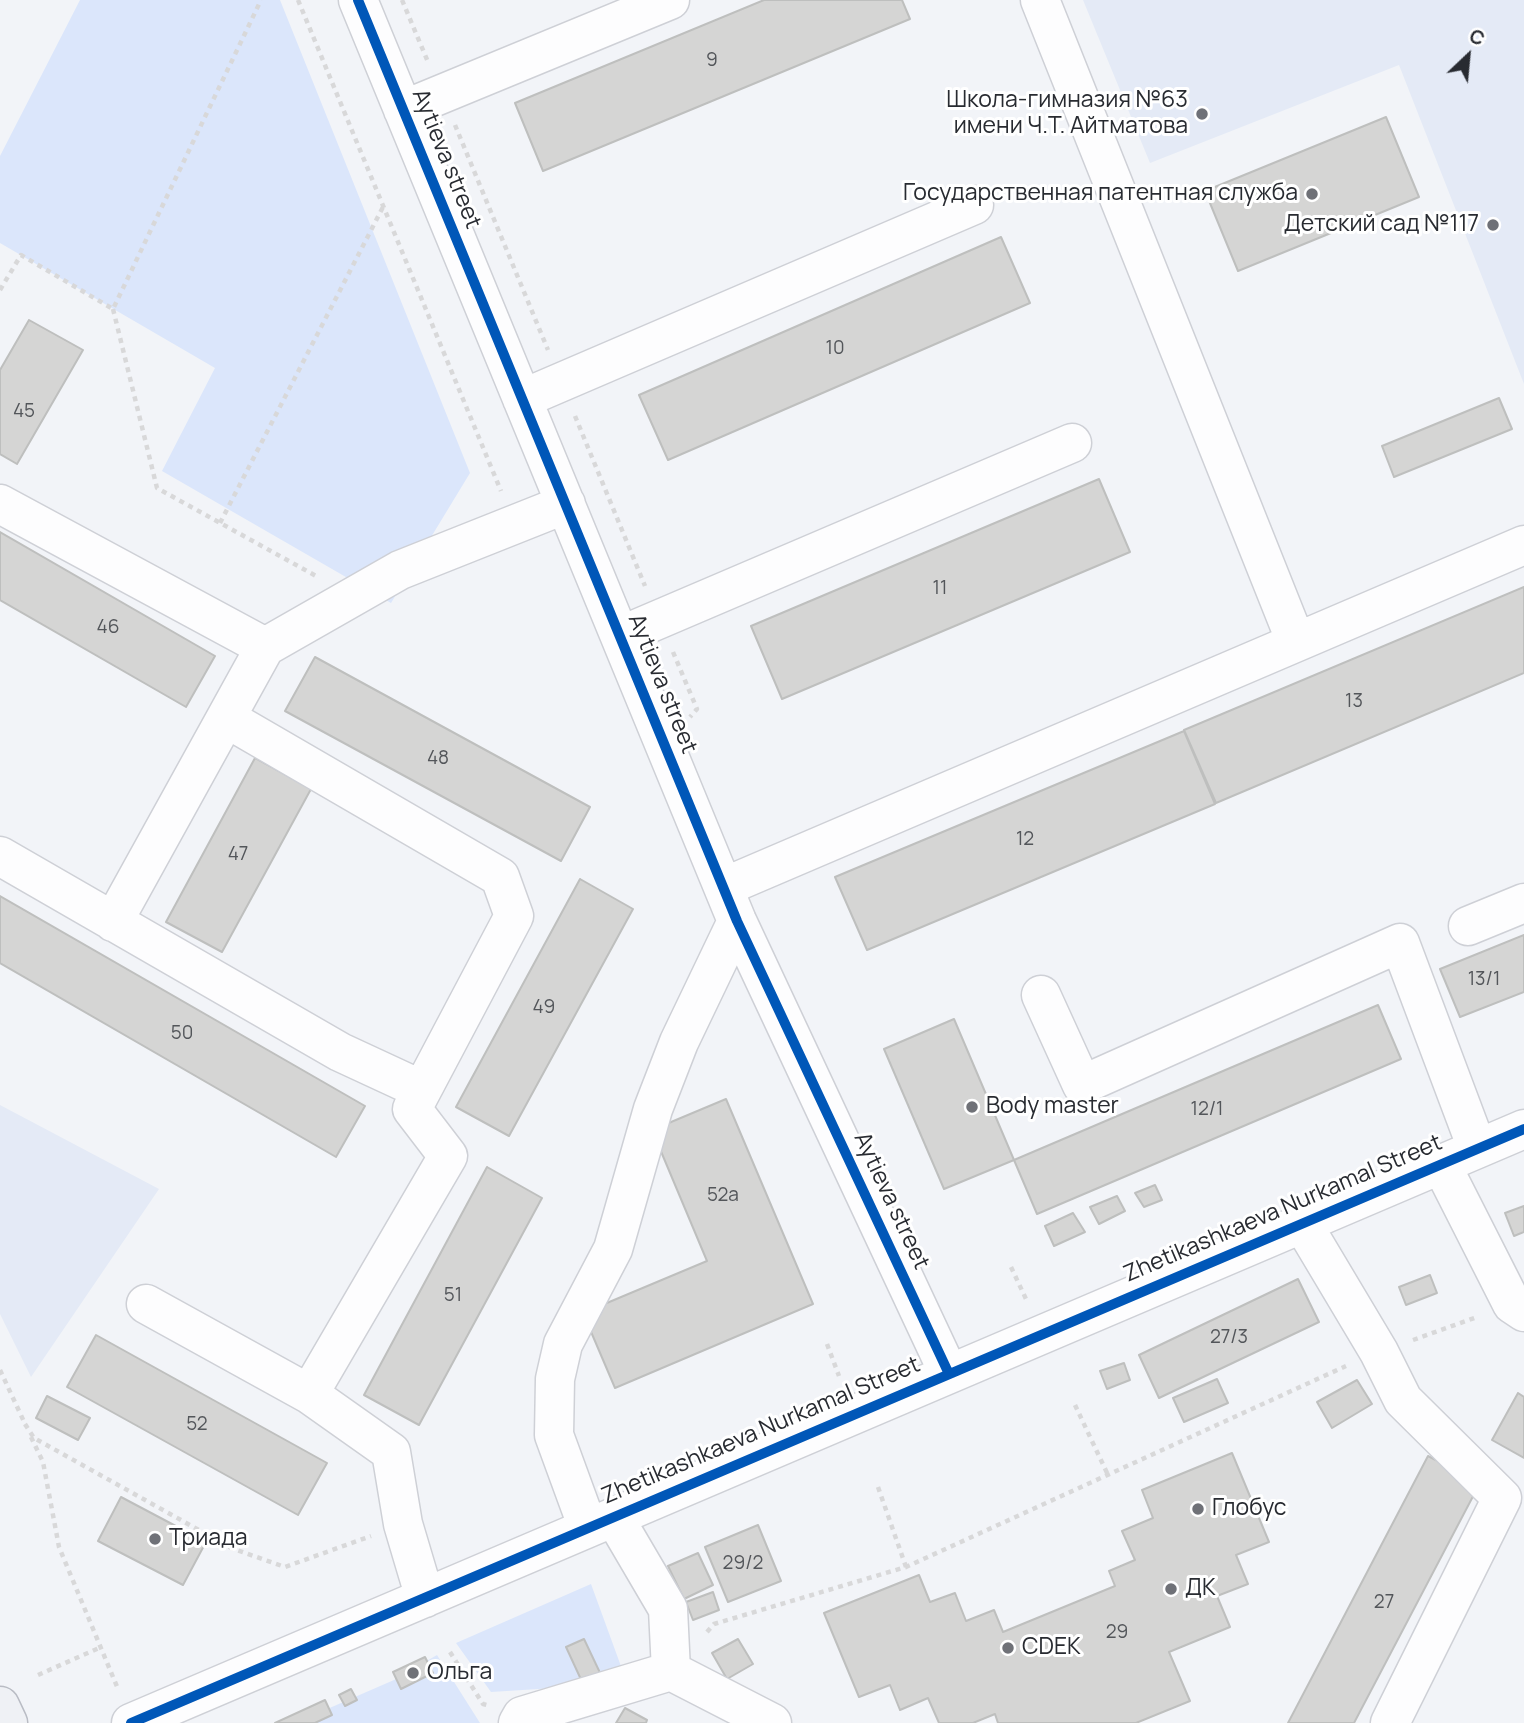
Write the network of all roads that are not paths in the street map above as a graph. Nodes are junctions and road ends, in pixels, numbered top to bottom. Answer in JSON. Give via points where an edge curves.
{"nodes":[{"id":1,"x":358,"y":0,"type":"edge"},
{"id":2,"x":670,"y":0,"type":"edge"},
{"id":3,"x":1040,"y":0,"type":"edge"},
{"id":4,"x":403,"y":110,"type":"junction"},
{"id":5,"x":974,"y":205,"type":"dead end"},
{"id":6,"x":522,"y":399,"type":"junction"},
{"id":7,"x":1072,"y":443,"type":"dead end"},
{"id":8,"x":0,"y":504,"type":"edge"},
{"id":9,"x":566,"y":504,"type":"junction"},
{"id":10,"x":1524,"y":545,"type":"edge"},
{"id":11,"x":620,"y":636,"type":"junction"},
{"id":12,"x":1296,"y":642,"type":"junction"},
{"id":13,"x":265,"y":647,"type":"junction"},
{"id":14,"x":226,"y":718,"type":"junction"},
{"id":15,"x":0,"y":856,"type":"edge"},
{"id":16,"x":1524,"y":902,"type":"edge"},
{"id":17,"x":730,"y":904,"type":"junction"},
{"id":18,"x":113,"y":922,"type":"junction"},
{"id":19,"x":1468,"y":926,"type":"dead end"},
{"id":20,"x":1041,"y":995,"type":"dead end"},
{"id":21,"x":422,"y":1090,"type":"junction"},
{"id":22,"x":1524,"y":1129,"type":"edge"},
{"id":23,"x":1477,"y":1149,"type":"junction"},
{"id":24,"x":1441,"y":1164,"type":"junction"},
{"id":25,"x":1302,"y":1223,"type":"junction"},
{"id":26,"x":146,"y":1304,"type":"dead end"},
{"id":27,"x":1518,"y":1308,"type":"edge"},
{"id":28,"x":949,"y":1374,"type":"junction"},
{"id":29,"x":309,"y":1394,"type":"junction"},
{"id":30,"x":601,"y":1522,"type":"junction"},
{"id":31,"x":425,"y":1598,"type":"junction"},
{"id":32,"x":671,"y":1671,"type":"junction"},
{"id":33,"x":0,"y":1706,"type":"edge"},
{"id":34,"x":125,"y":1706,"type":"edge"},
{"id":35,"x":520,"y":1720,"type":"edge"},
{"id":36,"x":8,"y":1723,"type":"edge"},
{"id":37,"x":772,"y":1723,"type":"edge"},
{"id":38,"x":1390,"y":1723,"type":"edge"}],
"edges":[{"from":1,"to":4,"type":"street","name":"Aytieva street"},
{"from":2,"to":4,"type":"street"},
{"from":3,"to":12,"type":"street"},
{"from":4,"to":6,"type":"street","name":"Aytieva street"},
{"from":5,"to":6,"type":"street"},
{"from":6,"to":9,"type":"street","name":"Aytieva street"},
{"from":7,"to":11,"type":"street"},
{"from":8,"to":13,"type":"street"},
{"from":9,"to":11,"type":"street","name":"Aytieva street"},
{"from":9,"to":13,"type":"street","via":[[400,570]]},
{"from":10,"to":12,"type":"street"},
{"from":11,"to":17,"type":"street","name":"Aytieva street"},
{"from":12,"to":17,"type":"street"},
{"from":13,"to":14,"type":"street"},
{"from":14,"to":18,"type":"street"},
{"from":14,"to":21,"type":"street","via":[[500,877],[514,916]]},
{"from":15,"to":18,"type":"street"},
{"from":16,"to":19,"type":"street"},
{"from":17,"to":28,"type":"street","name":"Aytieva street"},
{"from":17,"to":30,"type":"street","via":[[653,1109],[613,1249],[563,1343],[555,1379],[554,1436]]},
{"from":18,"to":21,"type":"street","via":[[340,1052]]},
{"from":20,"to":23,"type":"street","via":[[1082,1085],[1400,943]]},
{"from":21,"to":29,"type":"street","via":[[412,1109],[448,1156]]},
{"from":22,"to":23,"type":"street","name":"Zhetikashkaeva Nurkamal Street"},
{"from":23,"to":24,"type":"street","name":"Zhetikashkaeva Nurkamal Street"},
{"from":24,"to":25,"type":"street","name":"Zhetikashkaeva Nurkamal Street"},
{"from":24,"to":27,"type":"street"},
{"from":25,"to":28,"type":"street","name":"Zhetikashkaeva Nurkamal Street"},
{"from":25,"to":38,"type":"street","via":[[1379,1352],[1402,1400],[1502,1497]]},
{"from":26,"to":29,"type":"street"},
{"from":28,"to":30,"type":"street","name":"Zhetikashkaeva Nurkamal Street"},
{"from":29,"to":31,"type":"street","via":[[391,1452],[403,1524]]},
{"from":30,"to":31,"type":"street","name":"Zhetikashkaeva Nurkamal Street"},
{"from":30,"to":32,"type":"street","via":[[668,1609]]},
{"from":31,"to":34,"type":"street","name":"Zhetikashkaeva Nurkamal Street"},
{"from":32,"to":35,"type":"street"},
{"from":32,"to":37,"type":"street"},
{"from":33,"to":36,"type":"main road"}]}
